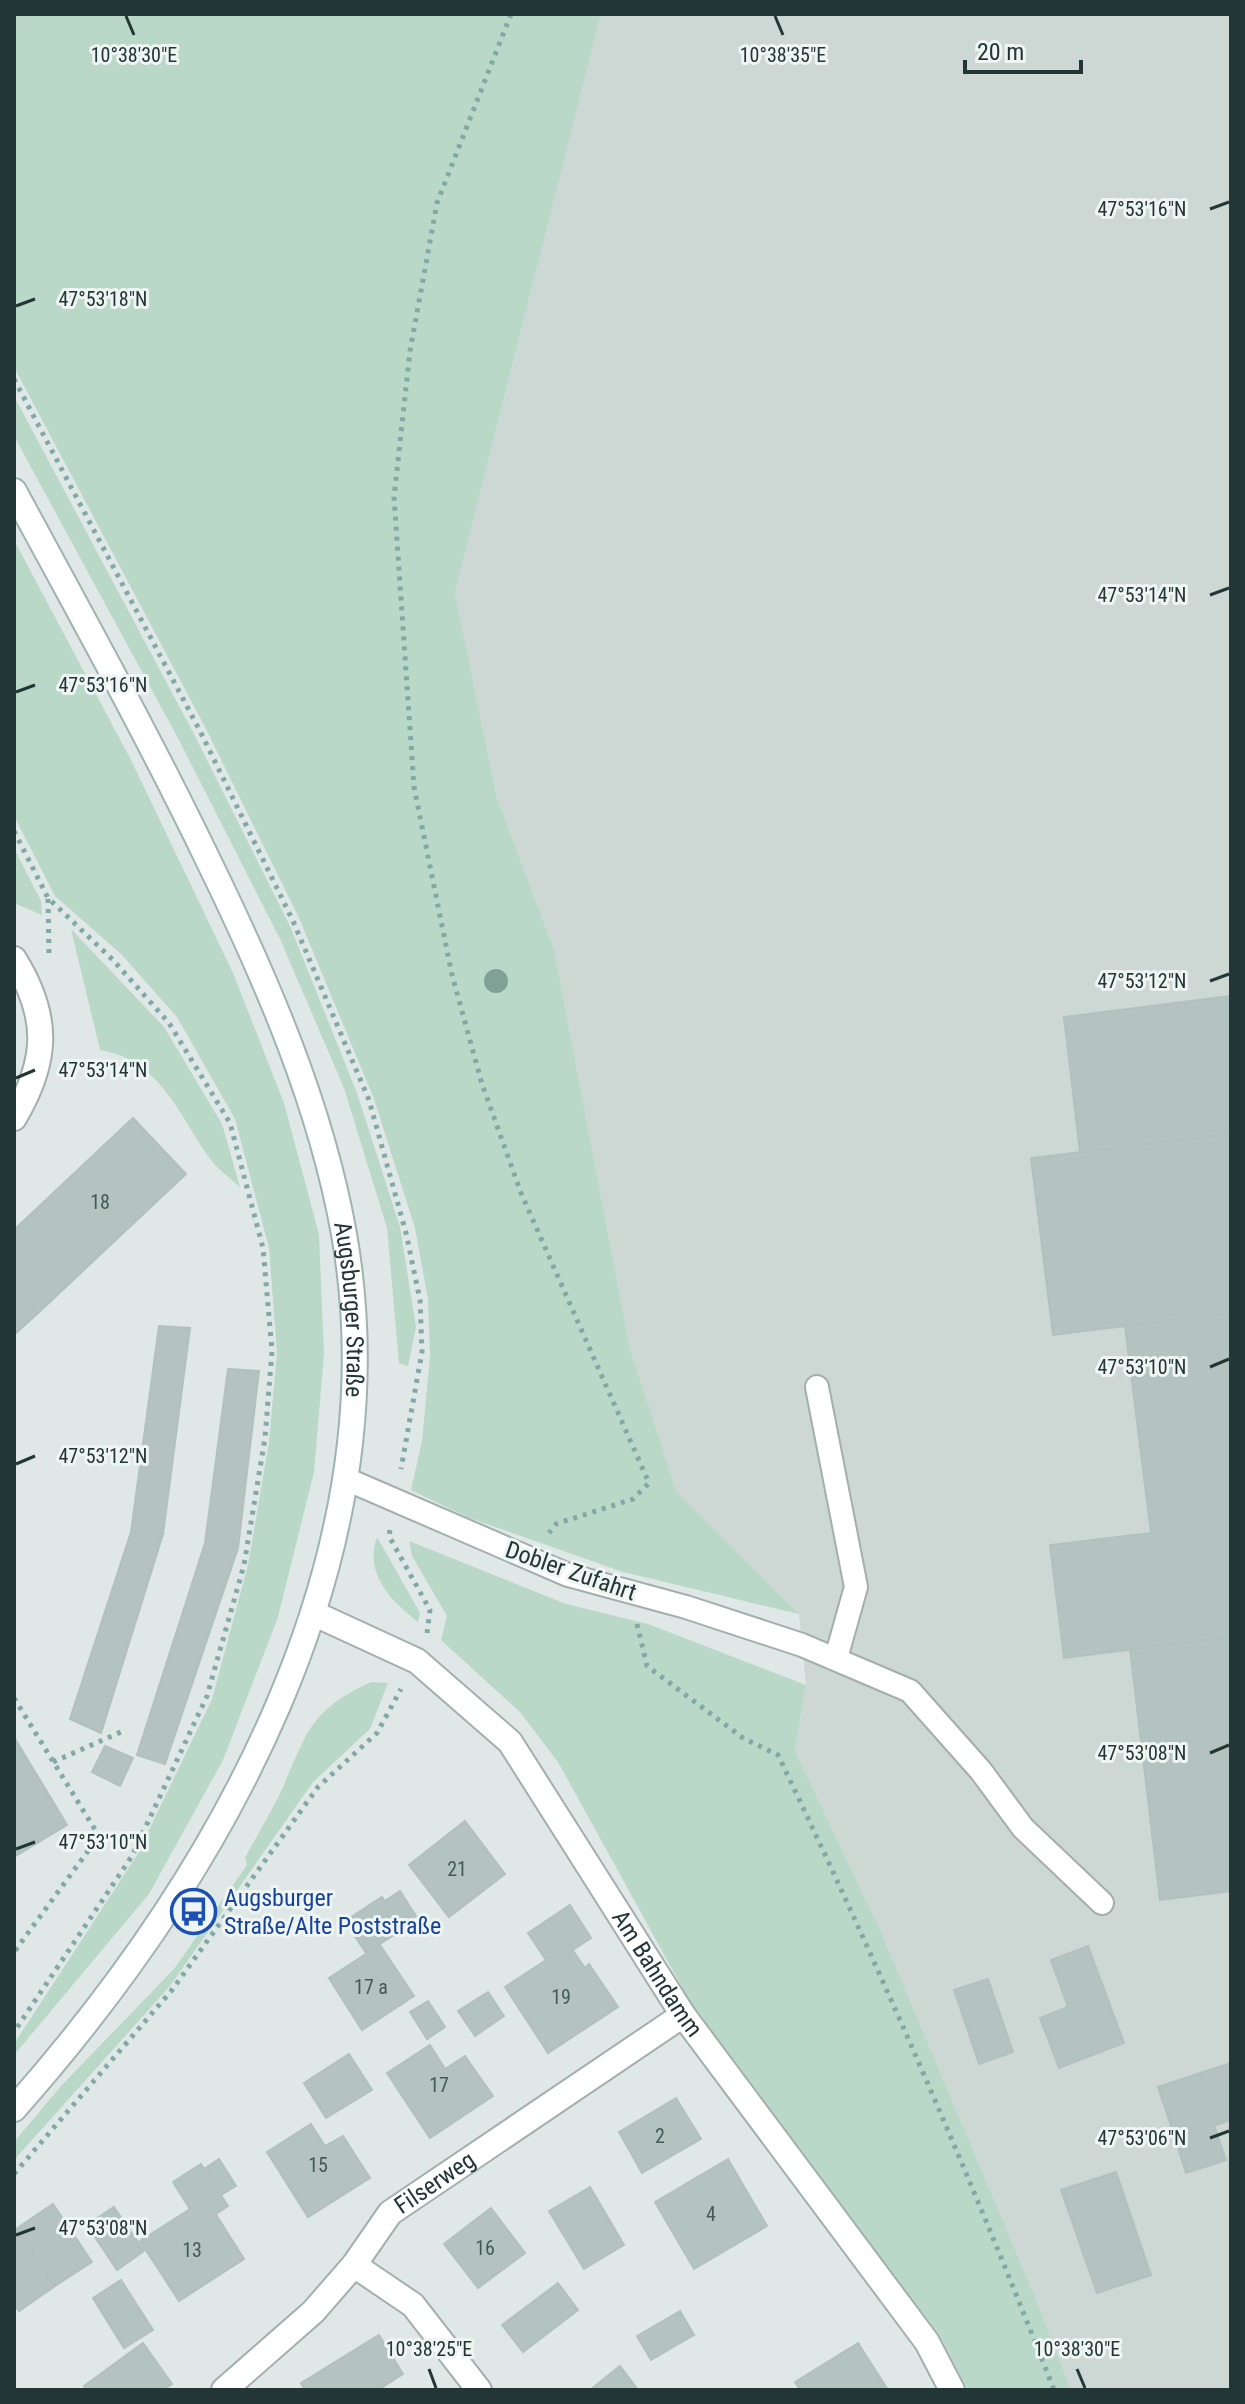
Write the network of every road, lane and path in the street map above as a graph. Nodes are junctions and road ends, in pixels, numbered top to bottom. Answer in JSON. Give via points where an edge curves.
{"nodes":[{"id":1,"x":511,"y":14,"type":"edge"},
{"id":2,"x":14,"y":491,"type":"edge"},
{"id":3,"x":14,"y":831,"type":"edge"},
{"id":4,"x":14,"y":959,"type":"edge"},
{"id":5,"x":14,"y":1118,"type":"edge"},
{"id":6,"x":817,"y":1387,"type":"dead end"},
{"id":7,"x":346,"y":1479,"type":"junction"},
{"id":8,"x":529,"y":1559,"type":"junction"},
{"id":9,"x":631,"y":1592,"type":"junction"},
{"id":10,"x":315,"y":1614,"type":"junction"},
{"id":11,"x":836,"y":1658,"type":"junction"},
{"id":12,"x":417,"y":1661,"type":"junction"},
{"id":13,"x":14,"y":1698,"type":"edge"},
{"id":14,"x":121,"y":1732,"type":"dead end"},
{"id":15,"x":53,"y":1762,"type":"junction"},
{"id":16,"x":1102,"y":1903,"type":"dead end"},
{"id":17,"x":14,"y":1952,"type":"edge"},
{"id":18,"x":683,"y":2015,"type":"junction"},
{"id":19,"x":14,"y":2032,"type":"edge"},
{"id":20,"x":14,"y":2109,"type":"edge"},
{"id":21,"x":14,"y":2174,"type":"edge"},
{"id":22,"x":354,"y":2265,"type":"junction"},
{"id":23,"x":224,"y":2390,"type":"edge"},
{"id":24,"x":479,"y":2390,"type":"edge"},
{"id":25,"x":952,"y":2390,"type":"edge"},
{"id":26,"x":1054,"y":2390,"type":"edge"}],
"edges":[{"from":1,"to":8,"type":"path","via":[[437,203],[410,351],[394,497],[414,787],[452,975],[482,1084],[521,1193],[649,1483],[633,1499],[556,1524]]},
{"from":2,"to":7,"type":"street","name":"Augsburger Straße","via":[[168,777],[257,962],[311,1106],[344,1233],[358,1353]]},
{"from":3,"to":19,"type":"path","via":[[48,898],[169,1023],[230,1123],[263,1248],[272,1351],[265,1438],[244,1565],[207,1696],[132,1856]]},
{"from":4,"to":5,"type":"street","via":[[30,984],[43,1046],[30,1092]]},
{"from":6,"to":11,"type":"lane","via":[[856,1587]]},
{"from":7,"to":8,"type":"lane","name":"Dobler Zufahrt"},
{"from":7,"to":10,"type":"street","name":"Augsburger Straße"},
{"from":8,"to":9,"type":"lane","name":"Dobler Zufahrt"},
{"from":9,"to":11,"type":"lane","name":"Dobler Zufahrt"},
{"from":9,"to":26,"type":"path","via":[[647,1666],[743,1738],[778,1755],[923,2070]]},
{"from":10,"to":12,"type":"street","name":"Am Bahndamm"},
{"from":10,"to":20,"type":"street","name":"Augsburger Straße","via":[[247,1773],[170,1909]]},
{"from":11,"to":16,"type":"lane","name":"Dobler Zufahrt","via":[[910,1691],[1023,1828]]},
{"from":12,"to":18,"type":"street","name":"Am Bahndamm","via":[[510,1742]]},
{"from":12,"to":21,"type":"path","via":[[377,1733],[318,1787],[172,1990]]},
{"from":13,"to":15,"type":"path"},
{"from":14,"to":15,"type":"path"},
{"from":15,"to":17,"type":"path","via":[[99,1836]]},
{"from":18,"to":22,"type":"street","name":"Filserweg","via":[[390,2213]]},
{"from":18,"to":25,"type":"street","name":"Am Bahndamm","via":[[927,2342]]},
{"from":22,"to":23,"type":"street","name":"Filserweg","via":[[313,2312]]},
{"from":22,"to":24,"type":"street","via":[[413,2305]]}]}
